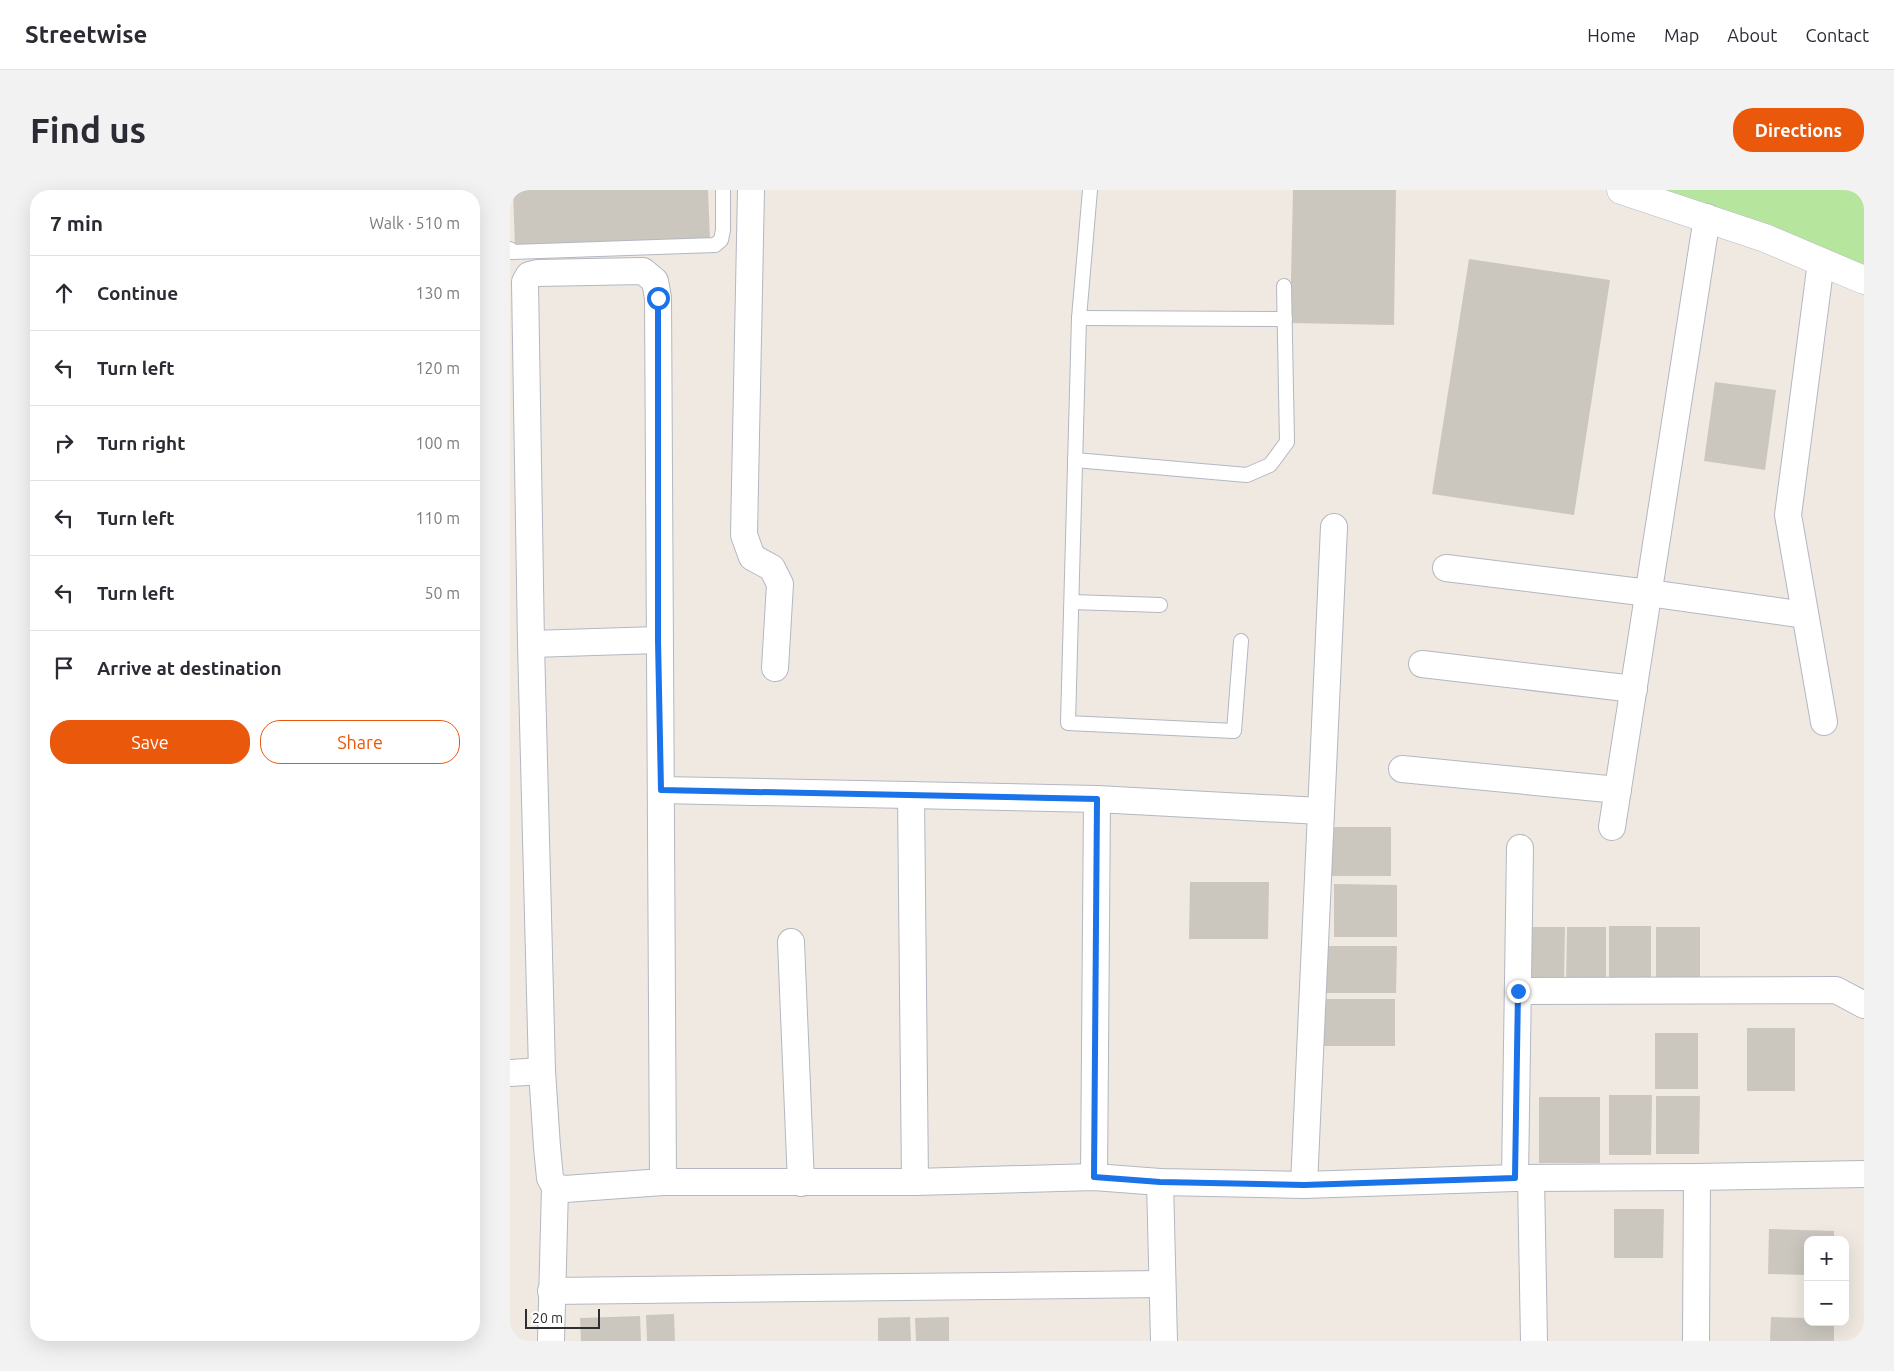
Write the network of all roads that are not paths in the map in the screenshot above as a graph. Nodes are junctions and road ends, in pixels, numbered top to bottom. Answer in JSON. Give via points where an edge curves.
{"nodes":[{"id":1,"x":723,"y":190,"type":"edge"},
{"id":2,"x":750,"y":190,"type":"edge"},
{"id":3,"x":1090,"y":190,"type":"edge"},
{"id":4,"x":1621,"y":190,"type":"edge"},
{"id":5,"x":1707,"y":217,"type":"junction"},
{"id":6,"x":510,"y":249,"type":"edge"},
{"id":7,"x":1821,"y":262,"type":"junction"},
{"id":8,"x":1864,"y":280,"type":"edge"},
{"id":9,"x":1284,"y":286,"type":"dead end"},
{"id":10,"x":1079,"y":318,"type":"junction"},
{"id":11,"x":1285,"y":319,"type":"junction"},
{"id":12,"x":1075,"y":460,"type":"junction"},
{"id":13,"x":1334,"y":527,"type":"dead end"},
{"id":14,"x":1446,"y":568,"type":"dead end"},
{"id":15,"x":1649,"y":593,"type":"junction"},
{"id":16,"x":1072,"y":602,"type":"junction"},
{"id":17,"x":1160,"y":605,"type":"dead end"},
{"id":18,"x":1805,"y":615,"type":"junction"},
{"id":19,"x":658,"y":640,"type":"junction"},
{"id":20,"x":1241,"y":641,"type":"dead end"},
{"id":21,"x":531,"y":644,"type":"junction"},
{"id":22,"x":1422,"y":664,"type":"dead end"},
{"id":23,"x":775,"y":668,"type":"dead end"},
{"id":24,"x":1634,"y":689,"type":"junction"},
{"id":25,"x":1824,"y":722,"type":"dead end"},
{"id":26,"x":1402,"y":769,"type":"dead end"},
{"id":27,"x":661,"y":790,"type":"junction"},
{"id":28,"x":1618,"y":790,"type":"junction"},
{"id":29,"x":911,"y":795,"type":"junction"},
{"id":30,"x":1097,"y":799,"type":"junction"},
{"id":31,"x":1320,"y":811,"type":"junction"},
{"id":32,"x":1612,"y":827,"type":"dead end"},
{"id":33,"x":1520,"y":848,"type":"dead end"},
{"id":34,"x":791,"y":942,"type":"dead end"},
{"id":35,"x":1518,"y":991,"type":"junction"},
{"id":36,"x":1864,"y":1005,"type":"edge"},
{"id":37,"x":542,"y":1071,"type":"junction"},
{"id":38,"x":510,"y":1073,"type":"edge"},
{"id":39,"x":1864,"y":1174,"type":"edge"},
{"id":40,"x":1094,"y":1177,"type":"junction"},
{"id":41,"x":1697,"y":1177,"type":"junction"},
{"id":42,"x":1523,"y":1178,"type":"junction"},
{"id":43,"x":663,"y":1182,"type":"junction"},
{"id":44,"x":915,"y":1182,"type":"junction"},
{"id":45,"x":1160,"y":1182,"type":"junction"},
{"id":46,"x":801,"y":1183,"type":"junction"},
{"id":47,"x":1304,"y":1185,"type":"junction"},
{"id":48,"x":555,"y":1187,"type":"junction"},
{"id":49,"x":1162,"y":1284,"type":"junction"},
{"id":50,"x":551,"y":1292,"type":"junction"},
{"id":51,"x":551,"y":1341,"type":"edge"},
{"id":52,"x":1164,"y":1341,"type":"edge"},
{"id":53,"x":1534,"y":1341,"type":"edge"},
{"id":54,"x":1696,"y":1341,"type":"edge"}],
"edges":[{"from":1,"to":6,"type":"lane","via":[[723,230],[721,240],[715,245],[512,252]]},
{"from":2,"to":23,"type":"street","via":[[744,535],[752,556],[772,568],[780,584]]},
{"from":3,"to":10,"type":"lane"},
{"from":4,"to":5,"type":"street"},
{"from":5,"to":7,"type":"street"},
{"from":5,"to":15,"type":"street"},
{"from":7,"to":8,"type":"street"},
{"from":7,"to":18,"type":"street","via":[[1788,515]]},
{"from":9,"to":11,"type":"lane"},
{"from":10,"to":11,"type":"lane"},
{"from":10,"to":12,"type":"lane"},
{"from":11,"to":12,"type":"lane","via":[[1287,442],[1270,466],[1247,475]]},
{"from":12,"to":16,"type":"lane"},
{"from":13,"to":31,"type":"street"},
{"from":14,"to":15,"type":"street"},
{"from":15,"to":18,"type":"street"},
{"from":15,"to":24,"type":"street"},
{"from":16,"to":17,"type":"lane"},
{"from":16,"to":20,"type":"lane","via":[[1068,723],[1234,731]]},
{"from":18,"to":25,"type":"street"},
{"from":19,"to":21,"type":"street"},
{"from":19,"to":21,"type":"street","via":[[656,281],[643,271],[537,273],[529,275],[525,282]]},
{"from":19,"to":27,"type":"street"},
{"from":21,"to":37,"type":"street"},
{"from":22,"to":24,"type":"street"},
{"from":24,"to":28,"type":"street"},
{"from":26,"to":28,"type":"street"},
{"from":27,"to":29,"type":"street"},
{"from":27,"to":43,"type":"street"},
{"from":28,"to":32,"type":"street"},
{"from":29,"to":30,"type":"street"},
{"from":29,"to":44,"type":"street"},
{"from":30,"to":31,"type":"street"},
{"from":30,"to":40,"type":"street"},
{"from":31,"to":47,"type":"street"},
{"from":33,"to":35,"type":"street"},
{"from":34,"to":46,"type":"street"},
{"from":35,"to":36,"type":"street","via":[[1836,990]]},
{"from":35,"to":42,"type":"street"},
{"from":37,"to":38,"type":"street"},
{"from":37,"to":48,"type":"street","via":[[550,1178]]},
{"from":39,"to":41,"type":"street"},
{"from":40,"to":44,"type":"street"},
{"from":40,"to":45,"type":"street"},
{"from":41,"to":42,"type":"street"},
{"from":41,"to":54,"type":"street"},
{"from":42,"to":47,"type":"street"},
{"from":42,"to":53,"type":"street"},
{"from":43,"to":46,"type":"street"},
{"from":43,"to":48,"type":"street"},
{"from":44,"to":46,"type":"street"},
{"from":45,"to":47,"type":"street"},
{"from":45,"to":49,"type":"street"},
{"from":48,"to":50,"type":"street"},
{"from":49,"to":50,"type":"street"},
{"from":49,"to":52,"type":"street"},
{"from":50,"to":51,"type":"street"}]}
